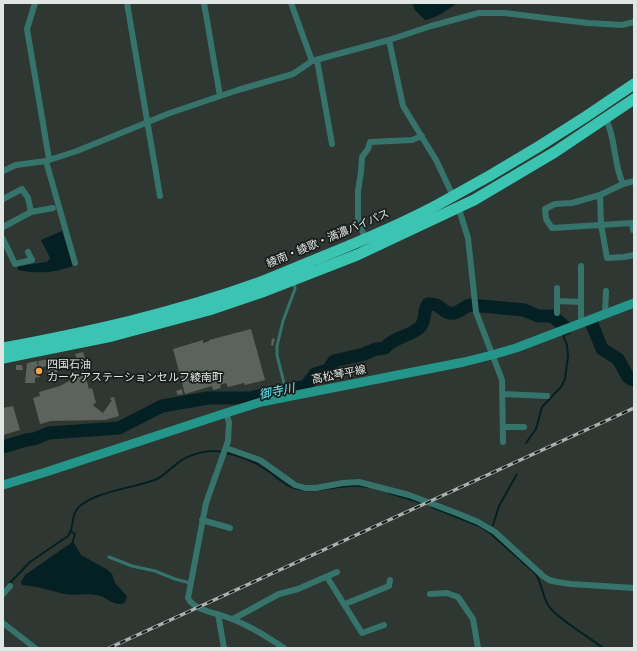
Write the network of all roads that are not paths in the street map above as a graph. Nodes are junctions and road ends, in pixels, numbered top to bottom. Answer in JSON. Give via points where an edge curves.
{"nodes":[{"id":1,"x":34,"y":3,"type":"edge"},
{"id":2,"x":127,"y":3,"type":"edge"},
{"id":3,"x":204,"y":3,"type":"edge"},
{"id":4,"x":291,"y":3,"type":"edge"},
{"id":5,"x":634,"y":22,"type":"edge"},
{"id":6,"x":389,"y":40,"type":"junction"},
{"id":7,"x":314,"y":60,"type":"junction"},
{"id":8,"x":634,"y":84,"type":"edge"},
{"id":9,"x":220,"y":96,"type":"junction"},
{"id":10,"x":634,"y":99,"type":"edge"},
{"id":11,"x":600,"y":108,"type":"junction"},
{"id":12,"x":606,"y":118,"type":"junction"},
{"id":13,"x":148,"y":122,"type":"junction"},
{"id":14,"x":422,"y":136,"type":"junction"},
{"id":15,"x":332,"y":144,"type":"dead end"},
{"id":16,"x":47,"y":160,"type":"junction"},
{"id":17,"x":3,"y":171,"type":"edge"},
{"id":18,"x":634,"y":181,"type":"edge"},
{"id":19,"x":623,"y":184,"type":"junction"},
{"id":20,"x":600,"y":195,"type":"junction"},
{"id":21,"x":160,"y":196,"type":"dead end"},
{"id":22,"x":453,"y":196,"type":"junction"},
{"id":23,"x":3,"y":199,"type":"edge"},
{"id":24,"x":53,"y":208,"type":"dead end"},
{"id":25,"x":458,"y":208,"type":"junction"},
{"id":26,"x":31,"y":212,"type":"junction"},
{"id":27,"x":601,"y":224,"type":"junction"},
{"id":28,"x":3,"y":227,"type":"edge"},
{"id":29,"x":633,"y":230,"type":"dead end"},
{"id":30,"x":3,"y":239,"type":"edge"},
{"id":31,"x":365,"y":239,"type":"junction"},
{"id":32,"x":28,"y":252,"type":"dead end"},
{"id":33,"x":634,"y":255,"type":"edge"},
{"id":34,"x":75,"y":263,"type":"dead end"},
{"id":35,"x":581,"y":266,"type":"dead end"},
{"id":36,"x":293,"y":280,"type":"junction"},
{"id":37,"x":557,"y":288,"type":"dead end"},
{"id":38,"x":606,"y":291,"type":"dead end"},
{"id":39,"x":557,"y":301,"type":"junction"},
{"id":40,"x":581,"y":302,"type":"junction"},
{"id":41,"x":634,"y":303,"type":"edge"},
{"id":42,"x":557,"y":313,"type":"dead end"},
{"id":43,"x":605,"y":314,"type":"junction"},
{"id":44,"x":581,"y":323,"type":"junction"},
{"id":45,"x":3,"y":348,"type":"edge"},
{"id":46,"x":492,"y":355,"type":"junction"},
{"id":47,"x":3,"y":358,"type":"edge"},
{"id":48,"x":286,"y":392,"type":"junction"},
{"id":49,"x":503,"y":394,"type":"junction"},
{"id":50,"x":547,"y":396,"type":"dead end"},
{"id":51,"x":226,"y":412,"type":"junction"},
{"id":52,"x":503,"y":427,"type":"junction"},
{"id":53,"x":524,"y":427,"type":"dead end"},
{"id":54,"x":503,"y":442,"type":"dead end"},
{"id":55,"x":225,"y":451,"type":"junction"},
{"id":56,"x":3,"y":485,"type":"edge"},
{"id":57,"x":202,"y":520,"type":"junction"},
{"id":58,"x":230,"y":528,"type":"dead end"},
{"id":59,"x":108,"y":557,"type":"dead end"},
{"id":60,"x":337,"y":572,"type":"dead end"},
{"id":61,"x":327,"y":577,"type":"junction"},
{"id":62,"x":390,"y":580,"type":"dead end"},
{"id":63,"x":190,"y":583,"type":"junction"},
{"id":64,"x":10,"y":586,"type":"dead end"},
{"id":65,"x":634,"y":588,"type":"edge"},
{"id":66,"x":3,"y":594,"type":"edge"},
{"id":67,"x":430,"y":594,"type":"dead end"},
{"id":68,"x":345,"y":604,"type":"junction"},
{"id":69,"x":218,"y":614,"type":"junction"},
{"id":70,"x":233,"y":620,"type":"junction"},
{"id":71,"x":3,"y":624,"type":"edge"},
{"id":72,"x":384,"y":625,"type":"dead end"},
{"id":73,"x":35,"y":648,"type":"edge"},
{"id":74,"x":224,"y":648,"type":"edge"},
{"id":75,"x":284,"y":648,"type":"edge"},
{"id":76,"x":478,"y":648,"type":"edge"}],
"edges":[{"from":1,"to":16,"type":"street","via":[[27,29]]},
{"from":2,"to":13,"type":"street"},
{"from":3,"to":9,"type":"street"},
{"from":4,"to":7,"type":"street"},
{"from":5,"to":6,"type":"street","via":[[622,25],[588,23],[490,13],[431,26]]},
{"from":6,"to":7,"type":"street"},
{"from":6,"to":14,"type":"street","via":[[403,106]]},
{"from":7,"to":9,"type":"street","via":[[293,74]]},
{"from":7,"to":15,"type":"street"},
{"from":8,"to":11,"type":"highway","name":"綾南・綾歌・満濃バイパス"},
{"from":9,"to":13,"type":"street"},
{"from":10,"to":12,"type":"highway"},
{"from":11,"to":12,"type":"street"},
{"from":11,"to":22,"type":"highway","name":"綾南・綾歌・満濃バイパス"},
{"from":12,"to":19,"type":"street","via":[[617,170]]},
{"from":12,"to":25,"type":"highway","via":[[555,152]]},
{"from":13,"to":16,"type":"street","via":[[77,151]]},
{"from":13,"to":21,"type":"street"},
{"from":14,"to":22,"type":"street"},
{"from":14,"to":31,"type":"street","via":[[412,140],[370,142],[362,157],[358,191],[358,218]]},
{"from":16,"to":17,"type":"street","via":[[16,165]]},
{"from":16,"to":34,"type":"street"},
{"from":18,"to":19,"type":"street"},
{"from":19,"to":20,"type":"street"},
{"from":20,"to":27,"type":"street"},
{"from":20,"to":27,"type":"street","via":[[572,203],[555,204],[545,209],[546,219],[552,228]]},
{"from":22,"to":25,"type":"street"},
{"from":22,"to":31,"type":"highway","name":"綾南・綾歌・満濃バイパス"},
{"from":23,"to":26,"type":"street","via":[[22,189],[28,198]]},
{"from":24,"to":26,"type":"street"},
{"from":25,"to":36,"type":"highway","via":[[357,255]]},
{"from":25,"to":46,"type":"street","via":[[468,238],[476,306]]},
{"from":26,"to":28,"type":"street"},
{"from":27,"to":29,"type":"street","via":[[632,222]]},
{"from":27,"to":33,"type":"street","via":[[607,258]]},
{"from":30,"to":32,"type":"street","via":[[15,264],[32,260]]},
{"from":31,"to":45,"type":"highway","name":"綾南・綾歌・満濃バイパス","via":[[258,283],[206,301],[61,338]]},
{"from":35,"to":40,"type":"street"},
{"from":36,"to":47,"type":"highway","via":[[209,310],[156,325],[70,346]]},
{"from":36,"to":48,"type":"lane","via":[[295,289],[277,346]]},
{"from":37,"to":39,"type":"street"},
{"from":38,"to":43,"type":"street"},
{"from":39,"to":40,"type":"street"},
{"from":39,"to":42,"type":"street"},
{"from":40,"to":44,"type":"street"},
{"from":41,"to":43,"type":"main road","name":"高松琴平線"},
{"from":43,"to":44,"type":"main road","name":"高松琴平線"},
{"from":44,"to":46,"type":"main road","name":"高松琴平線"},
{"from":46,"to":48,"type":"main road","name":"高松琴平線"},
{"from":46,"to":49,"type":"street","via":[[502,380]]},
{"from":48,"to":51,"type":"main road","name":"高松琴平線"},
{"from":49,"to":50,"type":"street"},
{"from":49,"to":52,"type":"street"},
{"from":51,"to":55,"type":"street","via":[[229,431]]},
{"from":51,"to":56,"type":"main road","name":"高松琴平線"},
{"from":52,"to":53,"type":"street"},
{"from":52,"to":54,"type":"street"},
{"from":55,"to":57,"type":"street"},
{"from":55,"to":65,"type":"street","via":[[260,460],[295,485],[304,488],[343,482],[364,483],[409,495],[459,514],[495,532],[549,580]]},
{"from":57,"to":58,"type":"street"},
{"from":57,"to":63,"type":"street"},
{"from":59,"to":63,"type":"lane"},
{"from":60,"to":61,"type":"street"},
{"from":61,"to":68,"type":"street"},
{"from":61,"to":70,"type":"street","via":[[279,594]]},
{"from":62,"to":68,"type":"street","via":[[389,586]]},
{"from":63,"to":69,"type":"street","via":[[188,598],[191,604]]},
{"from":64,"to":66,"type":"street"},
{"from":67,"to":76,"type":"street","via":[[447,593],[458,597],[473,619]]},
{"from":68,"to":72,"type":"street","via":[[362,633]]},
{"from":69,"to":70,"type":"street"},
{"from":69,"to":74,"type":"street"},
{"from":70,"to":75,"type":"street","via":[[262,633]]},
{"from":71,"to":73,"type":"street"}]}
